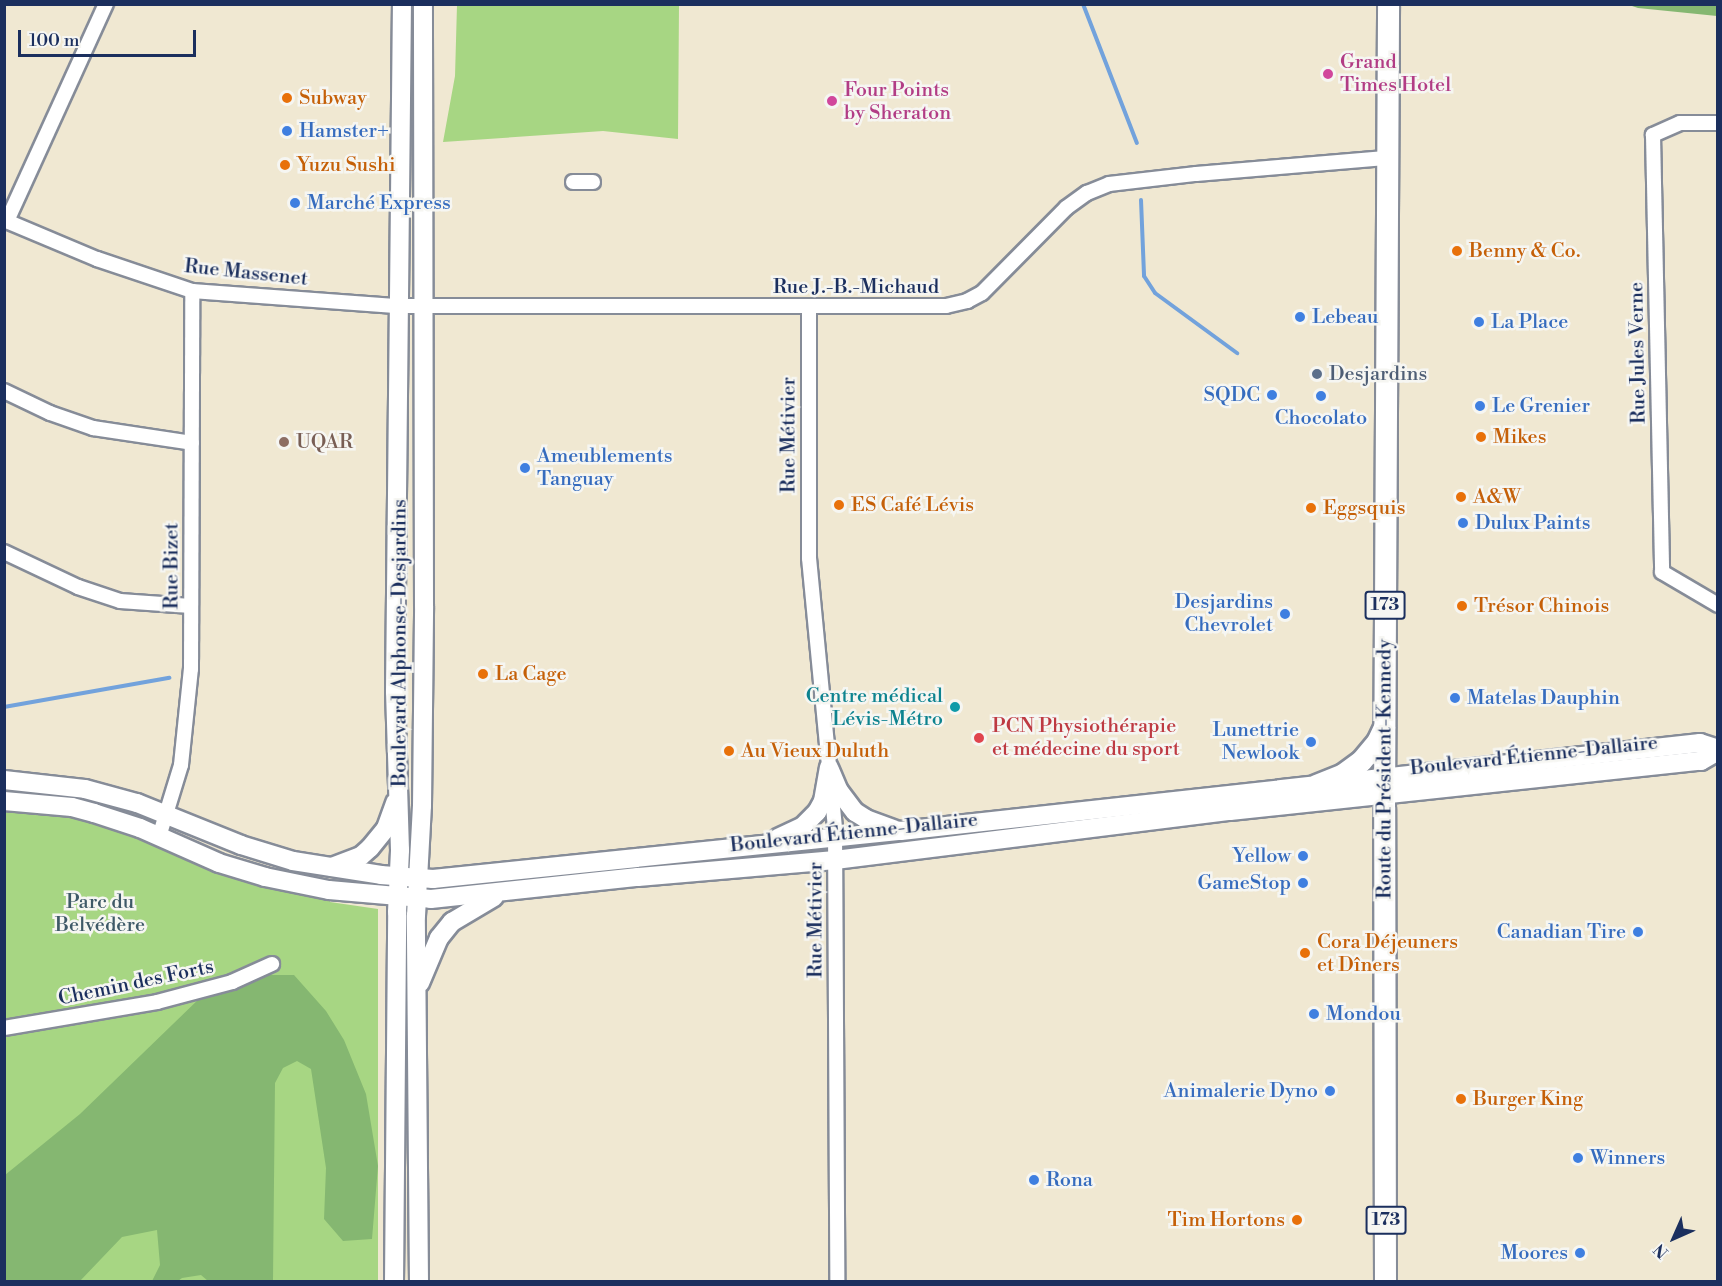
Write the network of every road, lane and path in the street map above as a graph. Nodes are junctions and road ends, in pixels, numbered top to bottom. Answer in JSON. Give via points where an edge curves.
{"nodes":[{"id":1,"x":106,"y":4,"type":"edge"},
{"id":2,"x":402,"y":4,"type":"edge"},
{"id":3,"x":423,"y":4,"type":"edge"},
{"id":4,"x":1388,"y":4,"type":"edge"},
{"id":5,"x":1718,"y":123,"type":"edge"},
{"id":6,"x":1388,"y":158,"type":"junction"},
{"id":7,"x":573,"y":182,"type":"dead end"},
{"id":8,"x":593,"y":182,"type":"dead end"},
{"id":9,"x":6,"y":221,"type":"edge"},
{"id":10,"x":192,"y":291,"type":"junction"},
{"id":11,"x":398,"y":306,"type":"junction"},
{"id":12,"x":422,"y":306,"type":"junction"},
{"id":13,"x":809,"y":307,"type":"junction"},
{"id":14,"x":4,"y":391,"type":"edge"},
{"id":15,"x":192,"y":443,"type":"junction"},
{"id":16,"x":4,"y":552,"type":"edge"},
{"id":17,"x":1718,"y":605,"type":"edge"},
{"id":18,"x":191,"y":606,"type":"junction"},
{"id":19,"x":1384,"y":726,"type":"junction"},
{"id":20,"x":1718,"y":751,"type":"edge"},
{"id":21,"x":829,"y":768,"type":"junction"},
{"id":22,"x":4,"y":780,"type":"edge"},
{"id":23,"x":1316,"y":785,"type":"junction"},
{"id":24,"x":1384,"y":786,"type":"junction"},
{"id":25,"x":398,"y":790,"type":"junction"},
{"id":26,"x":4,"y":801,"type":"edge"},
{"id":27,"x":166,"y":814,"type":"junction"},
{"id":28,"x":901,"y":831,"type":"junction"},
{"id":29,"x":159,"y":837,"type":"junction"},
{"id":30,"x":835,"y":838,"type":"junction"},
{"id":31,"x":756,"y":846,"type":"junction"},
{"id":32,"x":835,"y":860,"type":"junction"},
{"id":33,"x":328,"y":868,"type":"junction"},
{"id":34,"x":399,"y":877,"type":"junction"},
{"id":35,"x":419,"y":879,"type":"junction"},
{"id":36,"x":504,"y":892,"type":"junction"},
{"id":37,"x":398,"y":898,"type":"junction"},
{"id":38,"x":418,"y":899,"type":"junction"},
{"id":39,"x":273,"y":964,"type":"dead end"},
{"id":40,"x":417,"y":990,"type":"junction"},
{"id":41,"x":4,"y":1028,"type":"edge"},
{"id":42,"x":394,"y":1281,"type":"edge"},
{"id":43,"x":419,"y":1281,"type":"edge"},
{"id":44,"x":837,"y":1281,"type":"edge"},
{"id":45,"x":1385,"y":1281,"type":"edge"}],
"edges":[{"from":1,"to":9,"type":"street"},
{"from":2,"to":11,"type":"street","name":"Boulevard Alphonse-Desjardins"},
{"from":3,"to":12,"type":"street","name":"Boulevard Alphonse-Desjardins"},
{"from":4,"to":6,"type":"main road","name":"Route du Président-Kennedy","number":"173"},
{"from":5,"to":17,"type":"street","name":"Rue Jules Verne","via":[[1680,123],[1653,135],[1662,572]]},
{"from":6,"to":13,"type":"street","name":"Rue J.-B.-Michaud","via":[[1109,184],[1066,208],[998,279],[967,301],[946,306]]},
{"from":6,"to":19,"type":"main road","name":"Route du Président-Kennedy","number":"173"},
{"from":7,"to":8,"type":"street"},
{"from":9,"to":10,"type":"street","name":"Rue Massenet","via":[[97,259]]},
{"from":10,"to":11,"type":"street","name":"Rue Massenet"},
{"from":10,"to":15,"type":"street","name":"Rue Bizet"},
{"from":11,"to":12,"type":"street","name":"Rue Massenet"},
{"from":11,"to":25,"type":"street","name":"Boulevard Alphonse-Desjardins"},
{"from":12,"to":13,"type":"street","name":"Rue J.-B.-Michaud"},
{"from":12,"to":35,"type":"street","name":"Boulevard Alphonse-Desjardins","via":[[424,606]]},
{"from":13,"to":21,"type":"street","name":"Rue Métivier","via":[[809,558]]},
{"from":14,"to":15,"type":"street","via":[[93,428]]},
{"from":15,"to":18,"type":"street","name":"Rue Bizet"},
{"from":16,"to":18,"type":"street","via":[[78,587],[120,601]]},
{"from":18,"to":27,"type":"street","name":"Rue Bizet","via":[[187,715],[180,765]]},
{"from":19,"to":23,"type":"main road","via":[[1361,761]]},
{"from":19,"to":24,"type":"main road","name":"Route du Président-Kennedy","number":"173"},
{"from":20,"to":24,"type":"street","name":"Boulevard Étienne-Dallaire","via":[[1700,743]]},
{"from":21,"to":28,"type":"street","via":[[855,812],[880,826]]},
{"from":21,"to":30,"type":"street","name":"Rue Métivier"},
{"from":21,"to":31,"type":"street","via":[[823,801],[811,819],[789,834]]},
{"from":22,"to":27,"type":"street","name":"Boulevard Étienne-Dallaire","via":[[85,789]]},
{"from":23,"to":24,"type":"street","name":"Boulevard Étienne-Dallaire"},
{"from":23,"to":28,"type":"street","name":"Boulevard Étienne-Dallaire"},
{"from":24,"to":32,"type":"street","name":"Boulevard Étienne-Dallaire","via":[[1230,811]]},
{"from":24,"to":45,"type":"main road","name":"Route du Président-Kennedy","number":"173"},
{"from":25,"to":33,"type":"street","via":[[379,839],[361,856]]},
{"from":25,"to":34,"type":"street","name":"Boulevard Alphonse-Desjardins"},
{"from":26,"to":29,"type":"street","name":"Boulevard Étienne-Dallaire","via":[[72,807]]},
{"from":27,"to":29,"type":"street","name":"Rue Bizet"},
{"from":27,"to":33,"type":"street","name":"Boulevard Étienne-Dallaire","via":[[241,845]]},
{"from":28,"to":30,"type":"street","name":"Boulevard Étienne-Dallaire"},
{"from":29,"to":37,"type":"street","name":"Boulevard Étienne-Dallaire","via":[[219,863],[265,877],[308,887]]},
{"from":30,"to":31,"type":"street","name":"Boulevard Étienne-Dallaire"},
{"from":30,"to":32,"type":"street","name":"Rue Métivier"},
{"from":31,"to":35,"type":"street","name":"Boulevard Étienne-Dallaire"},
{"from":32,"to":36,"type":"street","name":"Boulevard Étienne-Dallaire"},
{"from":32,"to":44,"type":"street","name":"Rue Métivier"},
{"from":33,"to":34,"type":"street","name":"Boulevard Étienne-Dallaire"},
{"from":34,"to":35,"type":"street","name":"Boulevard Étienne-Dallaire"},
{"from":34,"to":37,"type":"street","name":"Boulevard Alphonse-Desjardins"},
{"from":35,"to":38,"type":"street","name":"Boulevard Alphonse-Desjardins"},
{"from":36,"to":38,"type":"street","name":"Boulevard Étienne-Dallaire"},
{"from":36,"to":40,"type":"street","via":[[452,922],[439,938]]},
{"from":37,"to":38,"type":"street","name":"Boulevard Étienne-Dallaire"},
{"from":37,"to":42,"type":"street","name":"Boulevard Alphonse-Desjardins"},
{"from":38,"to":40,"type":"street","name":"Boulevard Alphonse-Desjardins"},
{"from":39,"to":41,"type":"street","name":"Chemin des Forts","via":[[232,982],[157,1002]]},
{"from":40,"to":43,"type":"street","name":"Boulevard Alphonse-Desjardins"}]}
